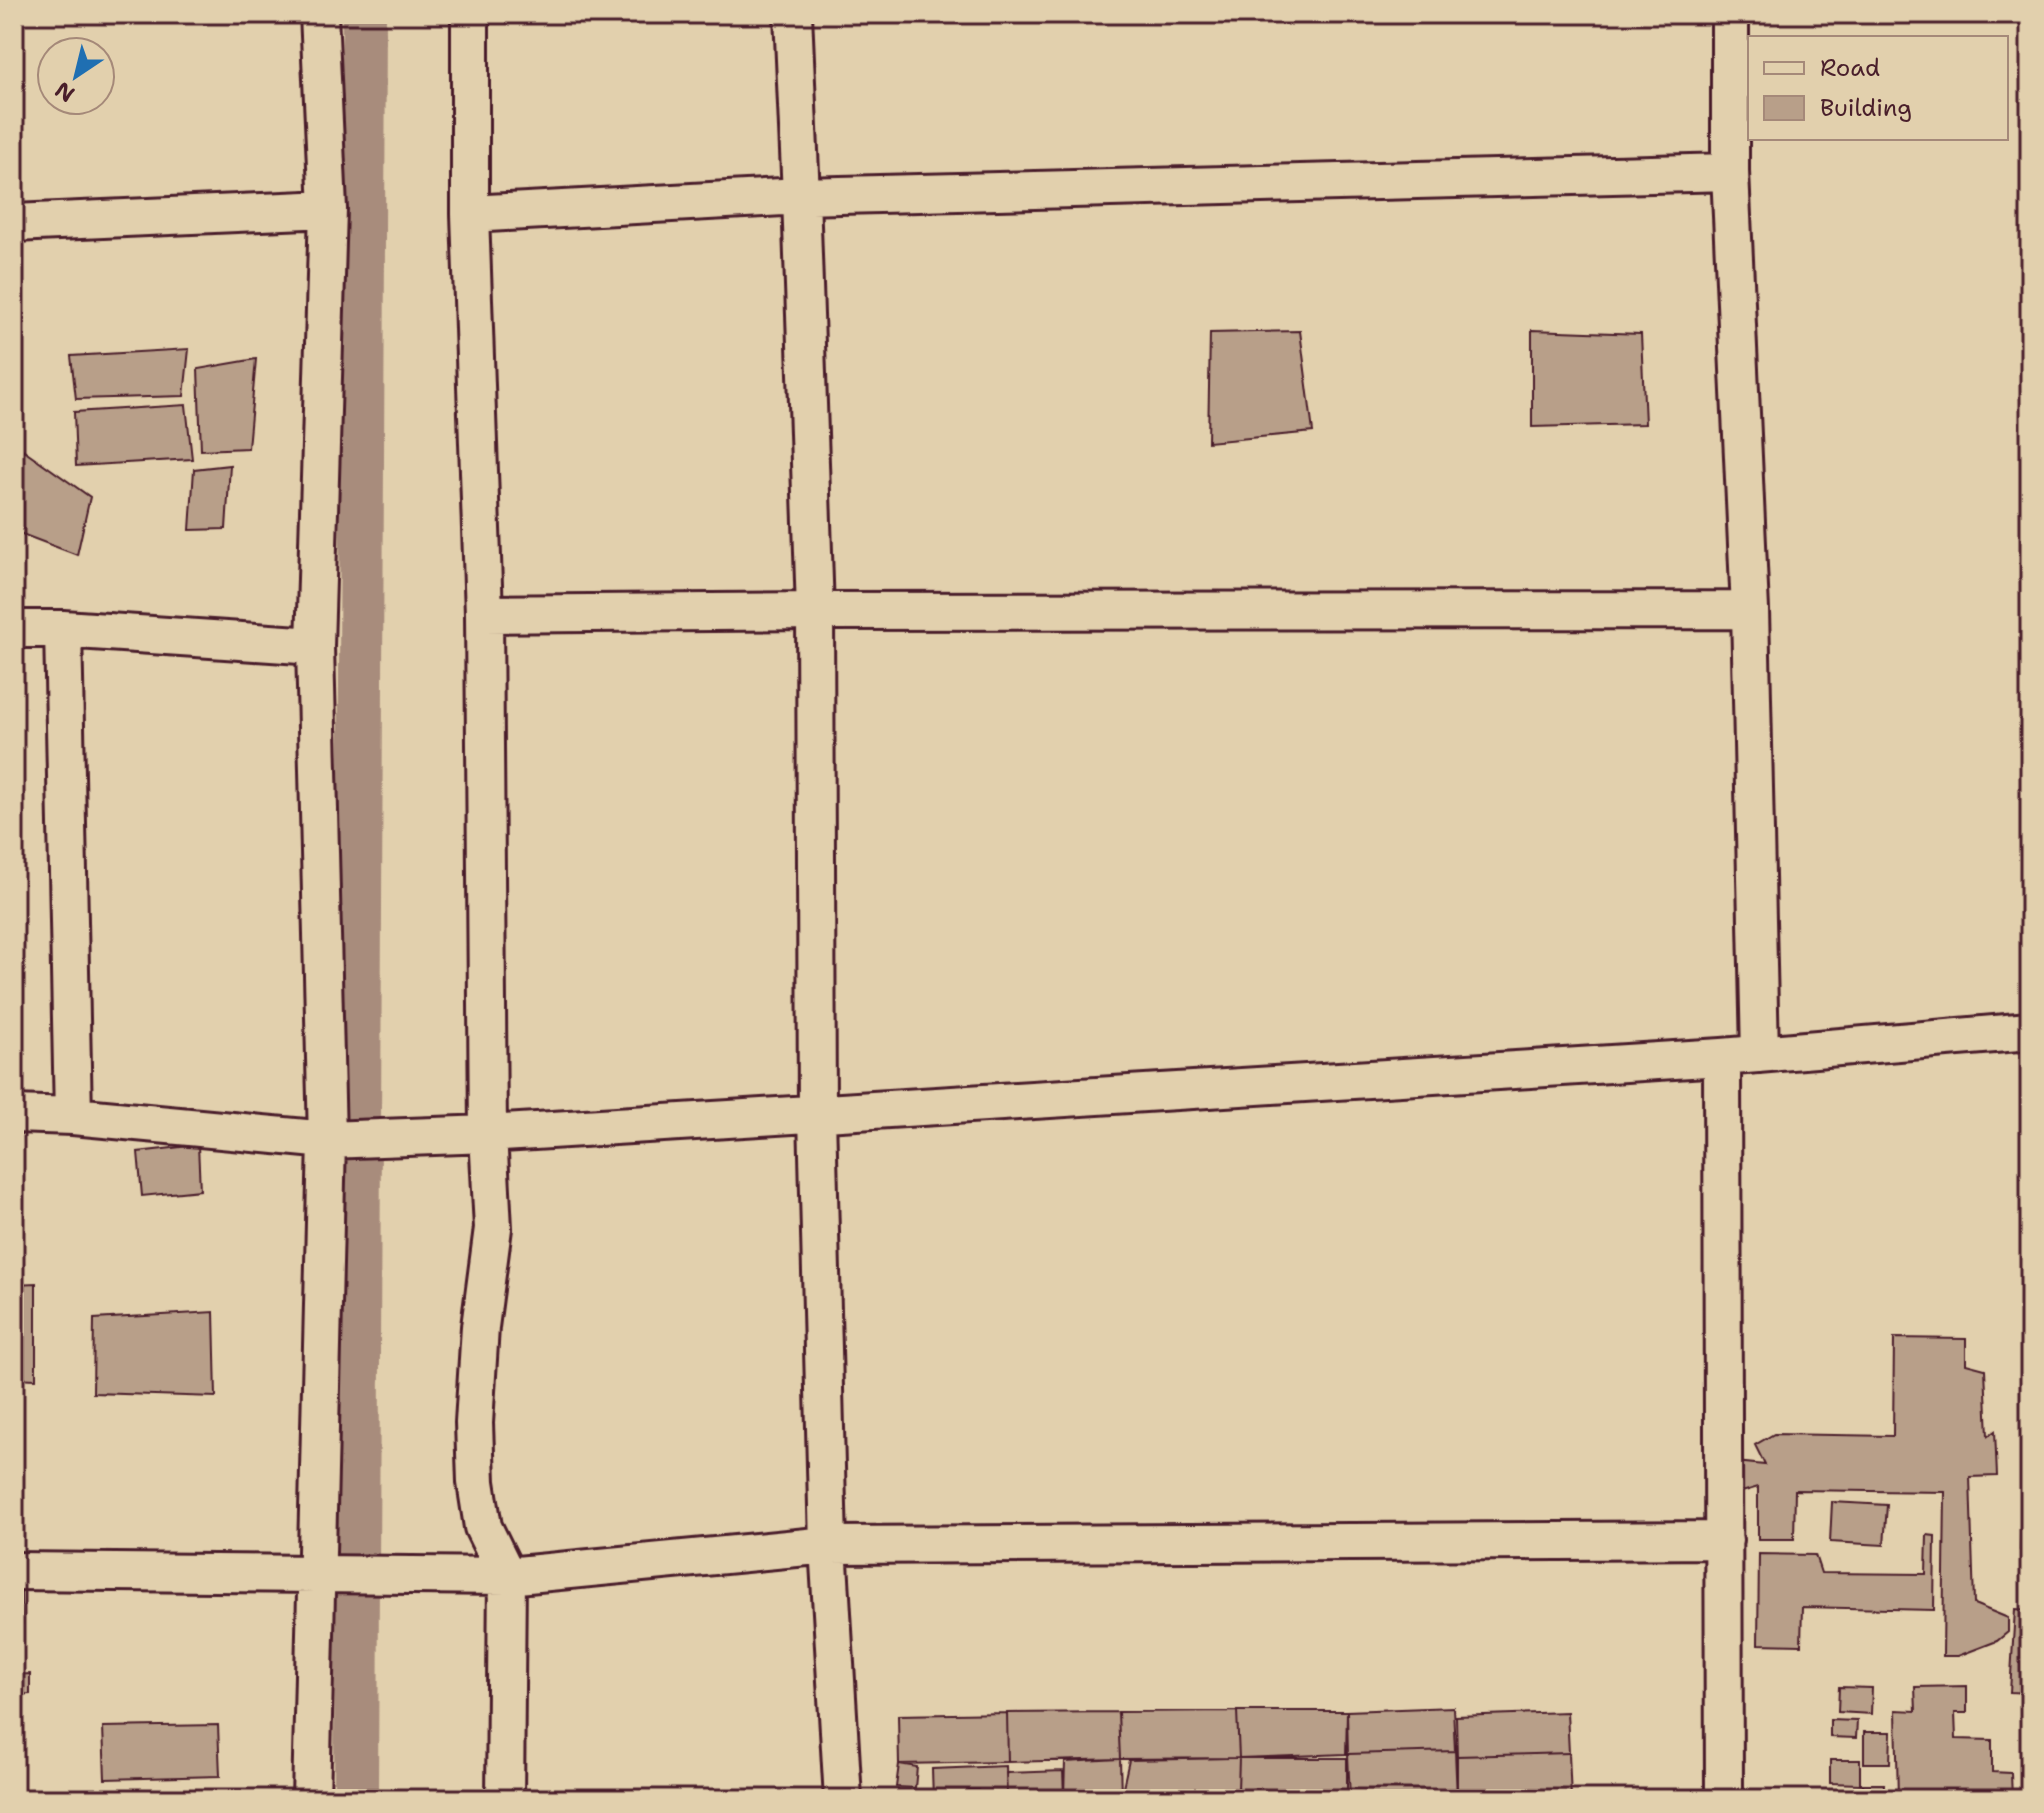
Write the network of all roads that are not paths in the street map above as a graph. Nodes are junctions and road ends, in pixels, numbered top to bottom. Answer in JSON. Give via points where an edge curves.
{"nodes":[{"id":1,"x":319,"y":14,"type":"edge"},
{"id":2,"x":470,"y":14,"type":"edge"},
{"id":3,"x":793,"y":14,"type":"edge"},
{"id":4,"x":1730,"y":14,"type":"edge"},
{"id":5,"x":1730,"y":172,"type":"junction"},
{"id":6,"x":801,"y":196,"type":"junction"},
{"id":7,"x":328,"y":209,"type":"junction"},
{"id":8,"x":470,"y":214,"type":"junction"},
{"id":9,"x":14,"y":223,"type":"edge"},
{"id":10,"x":1750,"y":610,"type":"junction"},
{"id":11,"x":815,"y":611,"type":"junction"},
{"id":12,"x":484,"y":614,"type":"junction"},
{"id":13,"x":14,"y":629,"type":"edge"},
{"id":14,"x":63,"y":629,"type":"junction"},
{"id":15,"x":315,"y":646,"type":"junction"},
{"id":16,"x":2030,"y":1031,"type":"edge"},
{"id":17,"x":1760,"y":1054,"type":"junction"},
{"id":18,"x":1722,"y":1057,"type":"junction"},
{"id":19,"x":14,"y":1114,"type":"edge"},
{"id":20,"x":817,"y":1115,"type":"junction"},
{"id":21,"x":73,"y":1116,"type":"junction"},
{"id":22,"x":488,"y":1134,"type":"junction"},
{"id":23,"x":327,"y":1140,"type":"junction"},
{"id":24,"x":1724,"y":1540,"type":"junction"},
{"id":25,"x":828,"y":1545,"type":"junction"},
{"id":26,"x":14,"y":1571,"type":"edge"},
{"id":27,"x":316,"y":1575,"type":"junction"},
{"id":28,"x":507,"y":1576,"type":"junction"},
{"id":29,"x":311,"y":1799,"type":"edge"},
{"id":30,"x":505,"y":1799,"type":"edge"},
{"id":31,"x":843,"y":1799,"type":"edge"},
{"id":32,"x":1724,"y":1799,"type":"edge"}],
"edges":[{"from":1,"to":7,"type":"street"},
{"from":2,"to":8,"type":"street"},
{"from":3,"to":6,"type":"street"},
{"from":4,"to":5,"type":"street"},
{"from":5,"to":6,"type":"street"},
{"from":5,"to":10,"type":"street"},
{"from":6,"to":8,"type":"street"},
{"from":6,"to":11,"type":"street"},
{"from":7,"to":9,"type":"street"},
{"from":7,"to":15,"type":"street"},
{"from":8,"to":12,"type":"street"},
{"from":10,"to":11,"type":"street"},
{"from":10,"to":17,"type":"street"},
{"from":11,"to":12,"type":"street"},
{"from":11,"to":20,"type":"street"},
{"from":12,"to":22,"type":"street"},
{"from":13,"to":14,"type":"street"},
{"from":14,"to":15,"type":"street"},
{"from":14,"to":21,"type":"street"},
{"from":15,"to":23,"type":"street"},
{"from":16,"to":17,"type":"street"},
{"from":17,"to":18,"type":"street"},
{"from":18,"to":20,"type":"street"},
{"from":18,"to":24,"type":"street"},
{"from":19,"to":21,"type":"street"},
{"from":20,"to":22,"type":"street"},
{"from":20,"to":25,"type":"street"},
{"from":21,"to":23,"type":"street"},
{"from":22,"to":23,"type":"street"},
{"from":22,"to":28,"type":"street","via":[[493,1228],[480,1327],[476,1482],[483,1527]]},
{"from":23,"to":27,"type":"street"},
{"from":24,"to":25,"type":"street"},
{"from":24,"to":32,"type":"street"},
{"from":25,"to":28,"type":"street"},
{"from":25,"to":31,"type":"street"},
{"from":26,"to":27,"type":"street"},
{"from":27,"to":28,"type":"street"},
{"from":27,"to":29,"type":"street"},
{"from":28,"to":30,"type":"street"}]}
